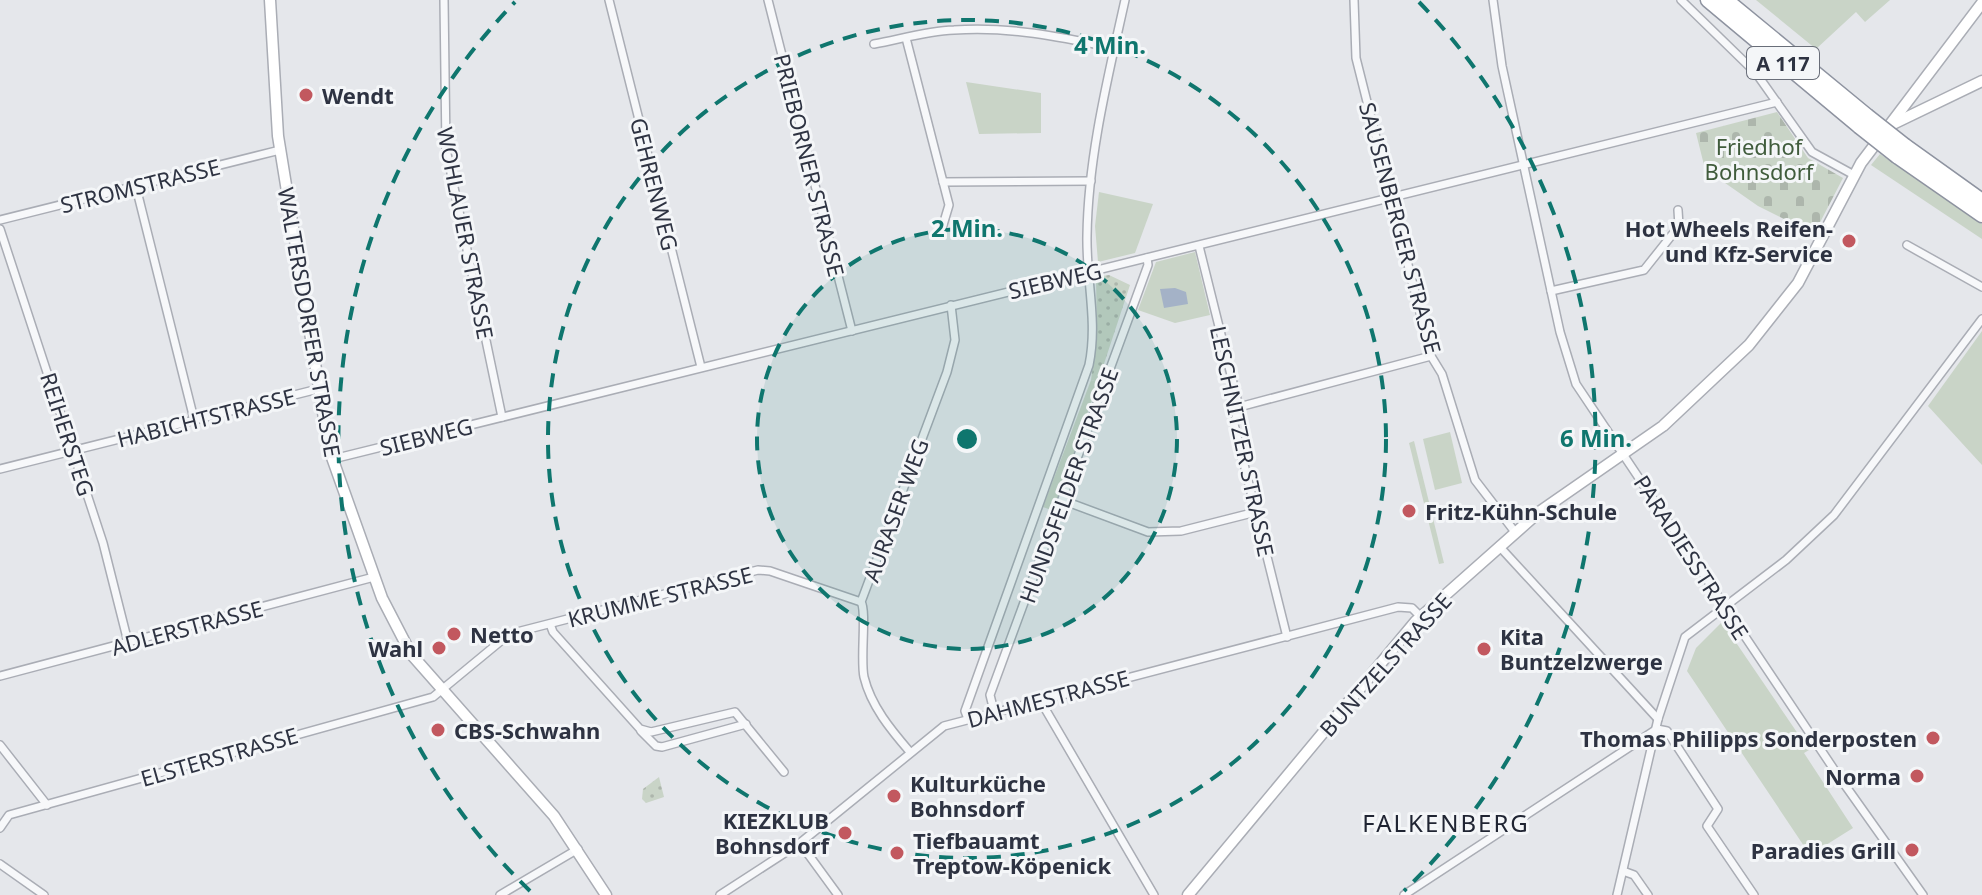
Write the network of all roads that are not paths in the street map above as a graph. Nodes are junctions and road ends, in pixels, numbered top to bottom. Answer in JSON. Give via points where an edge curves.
{"nodes":[{"id":1,"x":270,"y":0,"type":"edge"},
{"id":2,"x":444,"y":0,"type":"edge"},
{"id":3,"x":609,"y":0,"type":"edge"},
{"id":4,"x":768,"y":0,"type":"edge"},
{"id":5,"x":1125,"y":0,"type":"edge"},
{"id":6,"x":1354,"y":0,"type":"edge"},
{"id":7,"x":1493,"y":0,"type":"edge"},
{"id":8,"x":1681,"y":0,"type":"edge"},
{"id":9,"x":1708,"y":0,"type":"edge"},
{"id":10,"x":1726,"y":0,"type":"edge"},
{"id":11,"x":1982,"y":3,"type":"edge"},
{"id":12,"x":906,"y":38,"type":"junction"},
{"id":13,"x":874,"y":44,"type":"dead end"},
{"id":14,"x":1114,"y":48,"type":"junction"},
{"id":15,"x":1982,"y":81,"type":"edge"},
{"id":16,"x":1777,"y":102,"type":"junction"},
{"id":17,"x":1863,"y":121,"type":"junction"},
{"id":18,"x":1893,"y":124,"type":"junction"},
{"id":19,"x":280,"y":150,"type":"junction"},
{"id":20,"x":1901,"y":151,"type":"junction"},
{"id":21,"x":1523,"y":165,"type":"junction"},
{"id":22,"x":1854,"y":175,"type":"junction"},
{"id":23,"x":1091,"y":181,"type":"junction"},
{"id":24,"x":943,"y":182,"type":"junction"},
{"id":25,"x":136,"y":187,"type":"junction"},
{"id":26,"x":1391,"y":198,"type":"junction"},
{"id":27,"x":1982,"y":201,"type":"edge"},
{"id":28,"x":1678,"y":210,"type":"dead end"},
{"id":29,"x":1982,"y":215,"type":"edge"},
{"id":30,"x":0,"y":220,"type":"edge"},
{"id":31,"x":943,"y":225,"type":"dead end"},
{"id":32,"x":0,"y":229,"type":"edge"},
{"id":33,"x":1907,"y":245,"type":"dead end"},
{"id":34,"x":1199,"y":246,"type":"junction"},
{"id":35,"x":1147,"y":258,"type":"junction"},
{"id":36,"x":1090,"y":272,"type":"junction"},
{"id":37,"x":1982,"y":287,"type":"edge"},
{"id":38,"x":1551,"y":291,"type":"junction"},
{"id":39,"x":951,"y":305,"type":"junction"},
{"id":40,"x":1982,"y":319,"type":"edge"},
{"id":41,"x":852,"y":331,"type":"junction"},
{"id":42,"x":1431,"y":356,"type":"junction"},
{"id":43,"x":701,"y":367,"type":"junction"},
{"id":44,"x":318,"y":389,"type":"junction"},
{"id":45,"x":1239,"y":407,"type":"junction"},
{"id":46,"x":502,"y":417,"type":"junction"},
{"id":47,"x":194,"y":419,"type":"junction"},
{"id":48,"x":74,"y":451,"type":"junction"},
{"id":49,"x":1625,"y":455,"type":"junction"},
{"id":50,"x":333,"y":459,"type":"junction"},
{"id":51,"x":0,"y":469,"type":"edge"},
{"id":52,"x":1062,"y":500,"type":"junction"},
{"id":53,"x":1256,"y":512,"type":"junction"},
{"id":54,"x":1515,"y":532,"type":"junction"},
{"id":55,"x":1499,"y":546,"type":"junction"},
{"id":56,"x":374,"y":577,"type":"junction"},
{"id":57,"x":861,"y":602,"type":"junction"},
{"id":58,"x":1724,"y":606,"type":"junction"},
{"id":59,"x":1421,"y":617,"type":"junction"},
{"id":60,"x":550,"y":624,"type":"junction"},
{"id":61,"x":1287,"y":637,"type":"junction"},
{"id":62,"x":128,"y":642,"type":"junction"},
{"id":63,"x":0,"y":676,"type":"edge"},
{"id":64,"x":443,"y":691,"type":"junction"},
{"id":65,"x":1040,"y":700,"type":"junction"},
{"id":66,"x":994,"y":711,"type":"junction"},
{"id":67,"x":968,"y":719,"type":"junction"},
{"id":68,"x":1658,"y":719,"type":"junction"},
{"id":69,"x":746,"y":724,"type":"junction"},
{"id":70,"x":640,"y":729,"type":"junction"},
{"id":71,"x":1657,"y":729,"type":"junction"},
{"id":72,"x":0,"y":745,"type":"edge"},
{"id":73,"x":910,"y":752,"type":"junction"},
{"id":74,"x":784,"y":772,"type":"dead end"},
{"id":75,"x":47,"y":805,"type":"junction"},
{"id":76,"x":0,"y":828,"type":"edge"},
{"id":77,"x":800,"y":843,"type":"junction"},
{"id":78,"x":578,"y":849,"type":"junction"},
{"id":79,"x":0,"y":864,"type":"edge"},
{"id":80,"x":1623,"y":871,"type":"junction"},
{"id":81,"x":44,"y":895,"type":"edge"},
{"id":82,"x":500,"y":895,"type":"edge"},
{"id":83,"x":606,"y":895,"type":"edge"},
{"id":84,"x":720,"y":895,"type":"edge"},
{"id":85,"x":838,"y":895,"type":"edge"},
{"id":86,"x":1154,"y":895,"type":"edge"},
{"id":87,"x":1188,"y":895,"type":"edge"},
{"id":88,"x":1404,"y":895,"type":"edge"},
{"id":89,"x":1617,"y":895,"type":"edge"},
{"id":90,"x":1648,"y":895,"type":"edge"},
{"id":91,"x":1754,"y":895,"type":"edge"},
{"id":92,"x":1923,"y":895,"type":"edge"}],
"edges":[{"from":1,"to":19,"type":"street","name":"WALTERSDORFER STRASSE"},
{"from":2,"to":46,"type":"street","name":"WOHLAUER STRASSE","via":[[446,149]]},
{"from":3,"to":43,"type":"street","name":"GEHRENWEG"},
{"from":4,"to":41,"type":"street","name":"PRIEBORNER STRASSE"},
{"from":5,"to":14,"type":"street","name":"HUNDSFELDER STRASSE"},
{"from":6,"to":26,"type":"street","name":"SAUSENBERGER STRASSE","via":[[1356,58]]},
{"from":7,"to":21,"type":"street","name":"PARADIESSTRASSE"},
{"from":8,"to":16,"type":"street","via":[[1725,40]]},
{"from":9,"to":17,"type":"highway","number":"A 117"},
{"from":10,"to":17,"type":"highway","number":"A 117"},
{"from":11,"to":18,"type":"street","name":"BUNTZELSTRASSE"},
{"from":12,"to":13,"type":"street"},
{"from":12,"to":14,"type":"street","via":[[952,30],[1020,30]]},
{"from":12,"to":24,"type":"street"},
{"from":14,"to":23,"type":"street","name":"HUNDSFELDER STRASSE"},
{"from":15,"to":18,"type":"street"},
{"from":16,"to":21,"type":"street","name":"SIEBWEG"},
{"from":16,"to":22,"type":"street","via":[[1812,152]]},
{"from":17,"to":20,"type":"highway","number":"A 117","bridge":true},
{"from":18,"to":22,"type":"street","name":"BUNTZELSTRASSE"},
{"from":19,"to":25,"type":"street","name":"STROMSTRASSE"},
{"from":19,"to":44,"type":"street","name":"WALTERSDORFER STRASSE"},
{"from":20,"to":27,"type":"highway","number":"A 117"},
{"from":20,"to":29,"type":"highway","number":"A 117"},
{"from":21,"to":26,"type":"street","name":"SIEBWEG"},
{"from":21,"to":38,"type":"street","name":"PARADIESSTRASSE"},
{"from":22,"to":49,"type":"street","name":"BUNTZELSTRASSE","via":[[1807,268],[1774,316],[1713,382]]},
{"from":23,"to":24,"type":"street"},
{"from":23,"to":36,"type":"street","name":"HUNDSFELDER STRASSE"},
{"from":24,"to":31,"type":"street","via":[[949,205]]},
{"from":25,"to":30,"type":"street","name":"STROMSTRASSE"},
{"from":25,"to":47,"type":"street"},
{"from":26,"to":34,"type":"street","name":"SIEBWEG"},
{"from":26,"to":42,"type":"street","name":"SAUSENBERGER STRASSE"},
{"from":28,"to":38,"type":"street","via":[[1679,226],[1644,270]]},
{"from":32,"to":48,"type":"street","name":"REIHERSTEG"},
{"from":33,"to":37,"type":"street"},
{"from":34,"to":35,"type":"street","name":"SIEBWEG"},
{"from":34,"to":45,"type":"street","name":"LESCHNITZER STRASSE"},
{"from":35,"to":36,"type":"street","name":"SIEBWEG"},
{"from":35,"to":52,"type":"street","name":"HUNDSFELDER STRASSE"},
{"from":36,"to":39,"type":"street","name":"SIEBWEG"},
{"from":36,"to":67,"type":"street","name":"HUNDSFELDER STRASSE","via":[[1095,333],[1085,383],[965,711]]},
{"from":38,"to":49,"type":"street","name":"PARADIESSTRASSE","via":[[1576,384]]},
{"from":39,"to":41,"type":"street","name":"SIEBWEG"},
{"from":39,"to":57,"type":"street","name":"AURASER WEG","via":[[955,340],[947,372]]},
{"from":40,"to":58,"type":"street","via":[[1834,515],[1786,560]]},
{"from":41,"to":43,"type":"street","name":"SIEBWEG"},
{"from":42,"to":45,"type":"street"},
{"from":42,"to":54,"type":"street","name":"SAUSENBERGER STRASSE","via":[[1442,374],[1475,480]]},
{"from":43,"to":46,"type":"street","name":"SIEBWEG"},
{"from":44,"to":47,"type":"street","name":"HABICHTSTRASSE"},
{"from":44,"to":50,"type":"street","name":"WALTERSDORFER STRASSE"},
{"from":45,"to":53,"type":"street","name":"LESCHNITZER STRASSE","via":[[1234,424]]},
{"from":46,"to":50,"type":"street","name":"SIEBWEG"},
{"from":47,"to":48,"type":"street","name":"HABICHTSTRASSE"},
{"from":48,"to":51,"type":"street","name":"HABICHTSTRASSE"},
{"from":48,"to":62,"type":"street","name":"REIHERSTEG"},
{"from":49,"to":54,"type":"street","name":"BUNTZELSTRASSE"},
{"from":49,"to":58,"type":"street","name":"PARADIESSTRASSE"},
{"from":50,"to":56,"type":"street","name":"WALTERSDORFER STRASSE"},
{"from":52,"to":53,"type":"street","via":[[1148,532],[1181,531]]},
{"from":52,"to":66,"type":"street","name":"HUNDSFELDER STRASSE","via":[[990,695]]},
{"from":53,"to":61,"type":"street","name":"LESCHNITZER STRASSE"},
{"from":54,"to":55,"type":"street","name":"BUNTZELSTRASSE"},
{"from":55,"to":59,"type":"street","name":"BUNTZELSTRASSE"},
{"from":55,"to":68,"type":"street"},
{"from":56,"to":62,"type":"street","name":"ADLERSTRASSE"},
{"from":56,"to":64,"type":"street","name":"WALTERSDORFER STRASSE","via":[[401,638]]},
{"from":57,"to":60,"type":"street","name":"KRUMME STRASSE","via":[[758,570]]},
{"from":57,"to":73,"type":"street","name":"AURASER WEG","via":[[865,610],[860,652],[866,685],[878,712]]},
{"from":58,"to":68,"type":"street","via":[[1685,637]]},
{"from":58,"to":92,"type":"street","name":"PARADIESSTRASSE"},
{"from":59,"to":61,"type":"street","name":"DAHMESTRASSE","via":[[1412,608],[1398,607]]},
{"from":59,"to":87,"type":"street","name":"BUNTZELSTRASSE"},
{"from":60,"to":64,"type":"street","name":"KRUMME STRASSE","via":[[510,635]]},
{"from":60,"to":70,"type":"street","name":"KRUMME STRASSE"},
{"from":61,"to":65,"type":"street","name":"DAHMESTRASSE"},
{"from":62,"to":63,"type":"street","name":"ADLERSTRASSE"},
{"from":64,"to":75,"type":"street","name":"ELSTERSTRASSE"},
{"from":64,"to":78,"type":"street","name":"WALTERSDORFER STRASSE"},
{"from":65,"to":66,"type":"street","name":"DAHMESTRASSE"},
{"from":65,"to":86,"type":"street"},
{"from":66,"to":67,"type":"street","name":"DAHMESTRASSE"},
{"from":67,"to":73,"type":"street","name":"DAHMESTRASSE","via":[[944,726]]},
{"from":68,"to":71,"type":"street"},
{"from":69,"to":70,"type":"street","via":[[735,712],[667,730]]},
{"from":69,"to":70,"type":"street","name":"KRUMME STRASSE","via":[[662,747]]},
{"from":69,"to":74,"type":"street"},
{"from":71,"to":80,"type":"street"},
{"from":71,"to":88,"type":"street"},
{"from":71,"to":91,"type":"street","via":[[1667,731],[1718,809],[1707,826]]},
{"from":72,"to":75,"type":"street"},
{"from":73,"to":77,"type":"street","name":"DAHMESTRASSE"},
{"from":75,"to":76,"type":"street","name":"ELSTERSTRASSE","via":[[9,815]]},
{"from":77,"to":84,"type":"street","name":"DAHMESTRASSE"},
{"from":77,"to":85,"type":"street"},
{"from":78,"to":82,"type":"street"},
{"from":78,"to":83,"type":"street","name":"WALTERSDORFER STRASSE"},
{"from":79,"to":81,"type":"street"},
{"from":80,"to":89,"type":"street"},
{"from":80,"to":90,"type":"street","via":[[1634,875]]}]}
